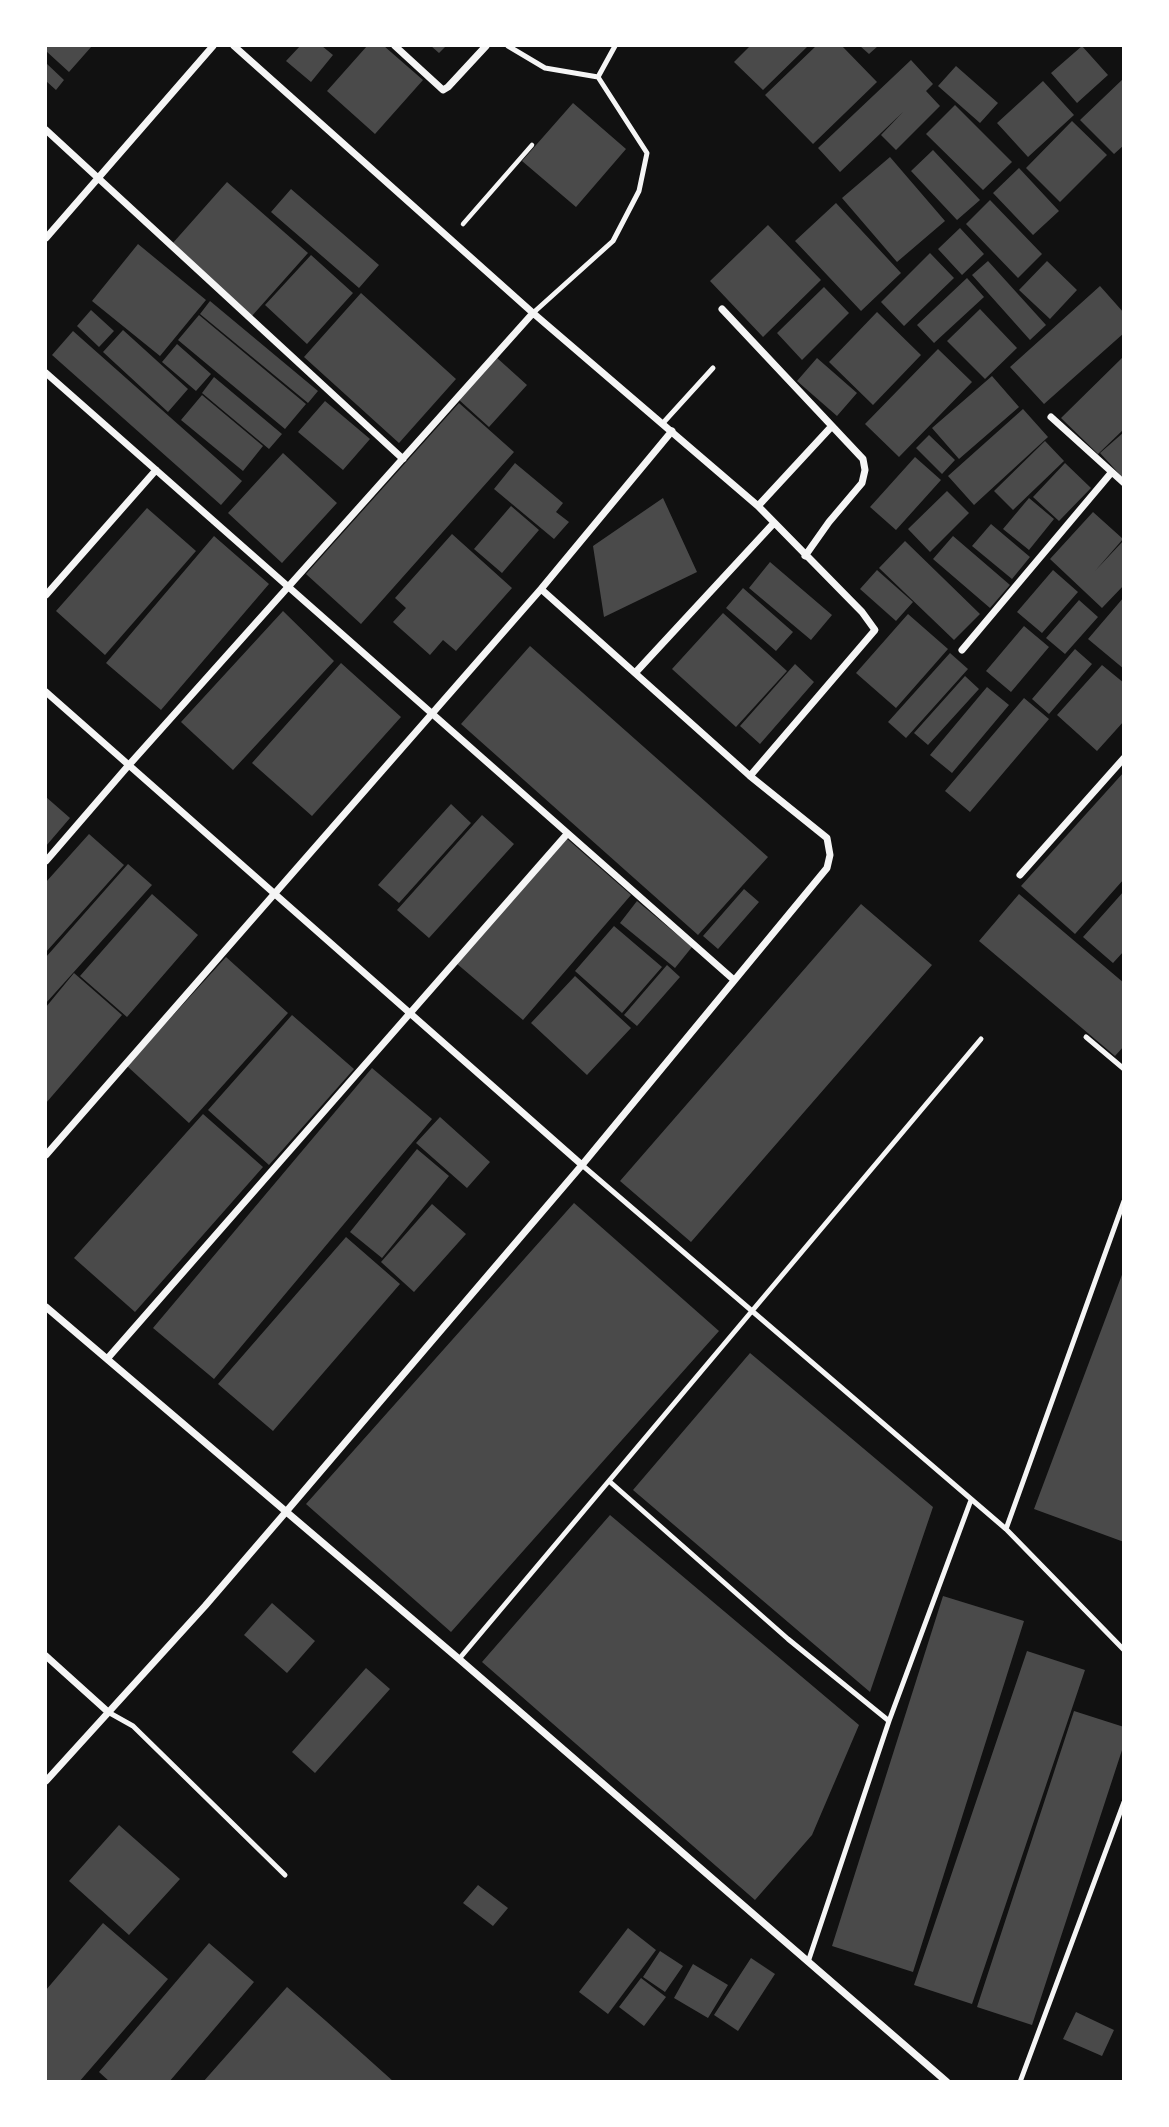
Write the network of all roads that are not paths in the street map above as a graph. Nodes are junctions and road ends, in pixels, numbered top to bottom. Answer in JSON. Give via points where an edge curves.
{"nodes":[{"id":1,"x":213,"y":46,"type":"edge"},
{"id":2,"x":234,"y":46,"type":"edge"},
{"id":3,"x":395,"y":46,"type":"edge"},
{"id":4,"x":486,"y":46,"type":"edge"},
{"id":5,"x":508,"y":46,"type":"edge"},
{"id":6,"x":615,"y":46,"type":"edge"},
{"id":7,"x":598,"y":77,"type":"junction"},
{"id":8,"x":46,"y":130,"type":"edge"},
{"id":9,"x":97,"y":178,"type":"junction"},
{"id":10,"x":46,"y":238,"type":"edge"},
{"id":11,"x":722,"y":309,"type":"dead end"},
{"id":12,"x":533,"y":313,"type":"junction"},
{"id":13,"x":713,"y":368,"type":"dead end"},
{"id":14,"x":46,"y":373,"type":"edge"},
{"id":15,"x":1051,"y":418,"type":"dead end"},
{"id":16,"x":663,"y":424,"type":"junction"},
{"id":17,"x":832,"y":426,"type":"junction"},
{"id":18,"x":672,"y":431,"type":"junction"},
{"id":19,"x":403,"y":459,"type":"junction"},
{"id":20,"x":156,"y":470,"type":"junction"},
{"id":21,"x":1111,"y":472,"type":"junction"},
{"id":22,"x":1124,"y":484,"type":"edge"},
{"id":23,"x":758,"y":506,"type":"junction"},
{"id":24,"x":773,"y":524,"type":"junction"},
{"id":25,"x":805,"y":556,"type":"junction"},
{"id":26,"x":288,"y":587,"type":"junction"},
{"id":27,"x":541,"y":589,"type":"junction"},
{"id":28,"x":46,"y":595,"type":"edge"},
{"id":29,"x":962,"y":650,"type":"dead end"},
{"id":30,"x":636,"y":672,"type":"junction"},
{"id":31,"x":46,"y":692,"type":"edge"},
{"id":32,"x":432,"y":713,"type":"junction"},
{"id":33,"x":1124,"y":758,"type":"edge"},
{"id":34,"x":128,"y":765,"type":"junction"},
{"id":35,"x":750,"y":776,"type":"junction"},
{"id":36,"x":567,"y":834,"type":"junction"},
{"id":37,"x":46,"y":861,"type":"edge"},
{"id":38,"x":1020,"y":875,"type":"dead end"},
{"id":39,"x":274,"y":894,"type":"junction"},
{"id":40,"x":734,"y":979,"type":"junction"},
{"id":41,"x":410,"y":1012,"type":"junction"},
{"id":42,"x":1086,"y":1037,"type":"dead end"},
{"id":43,"x":981,"y":1039,"type":"dead end"},
{"id":44,"x":1124,"y":1069,"type":"edge"},
{"id":45,"x":46,"y":1154,"type":"edge"},
{"id":46,"x":582,"y":1165,"type":"junction"},
{"id":47,"x":1124,"y":1201,"type":"edge"},
{"id":48,"x":46,"y":1307,"type":"edge"},
{"id":49,"x":751,"y":1312,"type":"junction"},
{"id":50,"x":107,"y":1359,"type":"junction"},
{"id":51,"x":609,"y":1481,"type":"junction"},
{"id":52,"x":971,"y":1500,"type":"junction"},
{"id":53,"x":285,"y":1513,"type":"junction"},
{"id":54,"x":1006,"y":1529,"type":"junction"},
{"id":55,"x":1124,"y":1650,"type":"edge"},
{"id":56,"x":46,"y":1656,"type":"edge"},
{"id":57,"x":459,"y":1658,"type":"junction"},
{"id":58,"x":107,"y":1711,"type":"junction"},
{"id":59,"x":889,"y":1721,"type":"junction"},
{"id":60,"x":46,"y":1781,"type":"edge"},
{"id":61,"x":1124,"y":1802,"type":"edge"},
{"id":62,"x":285,"y":1875,"type":"dead end"},
{"id":63,"x":808,"y":1962,"type":"junction"},
{"id":64,"x":947,"y":2081,"type":"edge"},
{"id":65,"x":1020,"y":2081,"type":"edge"}],
"edges":[{"from":1,"to":9,"type":"street"},
{"from":2,"to":12,"type":"street"},
{"from":3,"to":4,"type":"street","via":[[443,90]]},
{"from":5,"to":7,"type":"lane","via":[[545,68]]},
{"from":6,"to":7,"type":"lane"},
{"from":7,"to":12,"type":"lane","via":[[647,153],[639,191],[613,240]]},
{"from":8,"to":9,"type":"street"},
{"from":9,"to":10,"type":"street"},
{"from":9,"to":19,"type":"street"},
{"from":11,"to":17,"type":"street"},
{"from":12,"to":16,"type":"street"},
{"from":12,"to":19,"type":"street"},
{"from":13,"to":16,"type":"lane"},
{"from":14,"to":20,"type":"street"},
{"from":15,"to":21,"type":"street"},
{"from":16,"to":18,"type":"street"},
{"from":17,"to":23,"type":"street"},
{"from":17,"to":25,"type":"street","via":[[863,459],[865,470],[862,483]]},
{"from":18,"to":23,"type":"street"},
{"from":18,"to":27,"type":"street"},
{"from":19,"to":26,"type":"street"},
{"from":20,"to":26,"type":"street"},
{"from":20,"to":28,"type":"street"},
{"from":21,"to":22,"type":"street"},
{"from":21,"to":29,"type":"street"},
{"from":23,"to":24,"type":"street"},
{"from":24,"to":25,"type":"street"},
{"from":24,"to":30,"type":"street"},
{"from":25,"to":35,"type":"street","via":[[875,630]]},
{"from":26,"to":32,"type":"street"},
{"from":26,"to":34,"type":"street"},
{"from":27,"to":30,"type":"street"},
{"from":27,"to":32,"type":"street"},
{"from":30,"to":35,"type":"street"},
{"from":31,"to":34,"type":"street"},
{"from":32,"to":36,"type":"street"},
{"from":32,"to":39,"type":"street"},
{"from":33,"to":38,"type":"street"},
{"from":34,"to":37,"type":"street"},
{"from":34,"to":39,"type":"street"},
{"from":35,"to":40,"type":"street","via":[[827,838],[830,855],[827,868]]},
{"from":36,"to":40,"type":"street"},
{"from":36,"to":41,"type":"street"},
{"from":39,"to":41,"type":"street"},
{"from":39,"to":45,"type":"street"},
{"from":40,"to":46,"type":"street"},
{"from":41,"to":46,"type":"street"},
{"from":41,"to":50,"type":"street"},
{"from":42,"to":44,"type":"lane"},
{"from":43,"to":49,"type":"lane"},
{"from":46,"to":49,"type":"lane"},
{"from":46,"to":53,"type":"street"},
{"from":47,"to":54,"type":"lane"},
{"from":48,"to":50,"type":"street"},
{"from":49,"to":51,"type":"lane"},
{"from":49,"to":52,"type":"lane"},
{"from":50,"to":53,"type":"street"},
{"from":51,"to":57,"type":"lane"},
{"from":51,"to":59,"type":"lane"},
{"from":52,"to":54,"type":"lane"},
{"from":52,"to":59,"type":"lane"},
{"from":53,"to":57,"type":"street"},
{"from":53,"to":58,"type":"street"},
{"from":54,"to":55,"type":"lane"},
{"from":56,"to":58,"type":"street"},
{"from":57,"to":63,"type":"street"},
{"from":58,"to":60,"type":"street"},
{"from":58,"to":62,"type":"lane","via":[[134,1726]]},
{"from":59,"to":63,"type":"lane"},
{"from":61,"to":65,"type":"lane"},
{"from":63,"to":64,"type":"street"}]}
